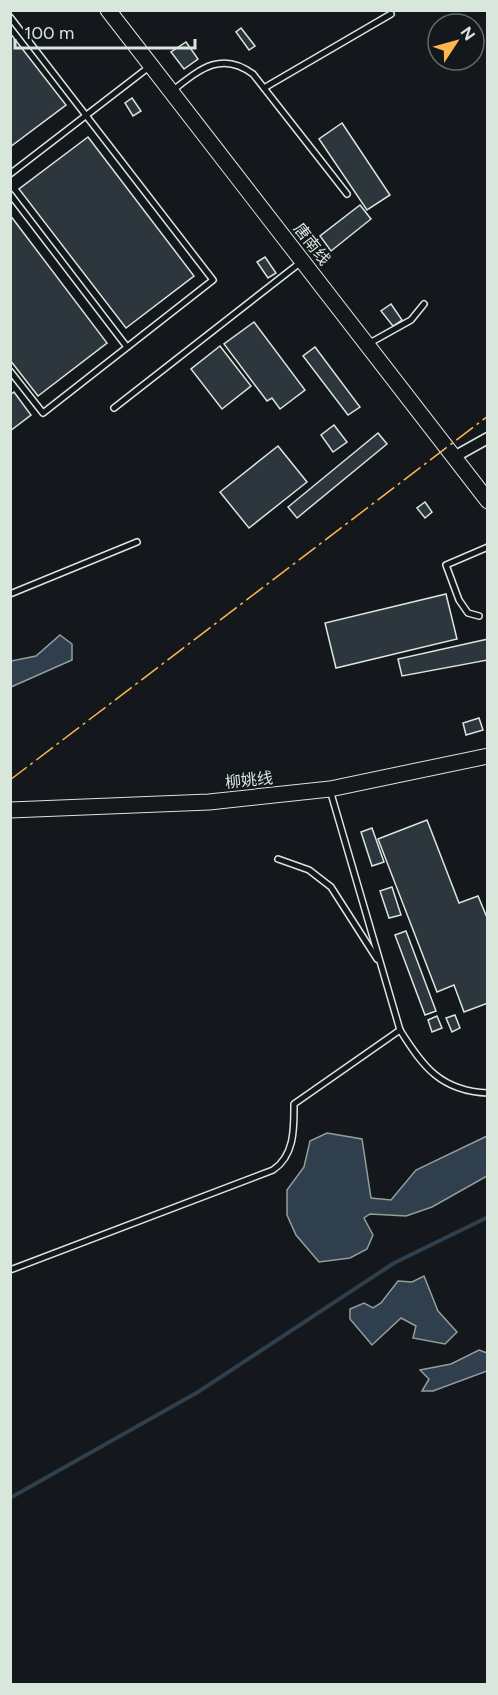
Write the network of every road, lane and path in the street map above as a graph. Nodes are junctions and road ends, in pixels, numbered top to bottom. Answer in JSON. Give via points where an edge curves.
{"nodes":[{"id":1,"x":108,"y":10,"type":"edge"},
{"id":2,"x":391,"y":14,"type":"dead end"},
{"id":3,"x":10,"y":17,"type":"edge"},
{"id":4,"x":150,"y":66,"type":"junction"},
{"id":5,"x":264,"y":88,"type":"junction"},
{"id":6,"x":171,"y":92,"type":"junction"},
{"id":7,"x":86,"y":115,"type":"junction"},
{"id":8,"x":10,"y":174,"type":"edge"},
{"id":9,"x":10,"y":194,"type":"edge"},
{"id":10,"x":347,"y":194,"type":"dead end"},
{"id":11,"x":302,"y":261,"type":"junction"},
{"id":12,"x":424,"y":304,"type":"dead end"},
{"id":13,"x":367,"y":344,"type":"junction"},
{"id":14,"x":127,"y":347,"type":"junction"},
{"id":15,"x":10,"y":371,"type":"edge"},
{"id":16,"x":114,"y":408,"type":"dead end"},
{"id":17,"x":488,"y":438,"type":"edge"},
{"id":18,"x":454,"y":457,"type":"junction"},
{"id":19,"x":488,"y":501,"type":"edge"},
{"id":20,"x":137,"y":542,"type":"dead end"},
{"id":21,"x":488,"y":547,"type":"edge"},
{"id":22,"x":10,"y":594,"type":"edge"},
{"id":23,"x":479,"y":616,"type":"dead end"},
{"id":24,"x":488,"y":756,"type":"edge"},
{"id":25,"x":330,"y":789,"type":"junction"},
{"id":26,"x":10,"y":810,"type":"edge"},
{"id":27,"x":278,"y":859,"type":"dead end"},
{"id":28,"x":381,"y":966,"type":"junction"},
{"id":29,"x":400,"y":1030,"type":"junction"},
{"id":30,"x":488,"y":1093,"type":"edge"},
{"id":31,"x":10,"y":1270,"type":"edge"}],
"edges":[{"from":1,"to":4,"type":"street","name":"唐南线"},
{"from":2,"to":5,"type":"lane"},
{"from":3,"to":7,"type":"lane"},
{"from":4,"to":6,"type":"street","name":"唐南线"},
{"from":4,"to":7,"type":"lane"},
{"from":5,"to":6,"type":"lane","via":[[240,64],[222,62],[205,68]]},
{"from":5,"to":10,"type":"lane"},
{"from":6,"to":11,"type":"street","name":"唐南线"},
{"from":7,"to":8,"type":"lane"},
{"from":7,"to":14,"type":"lane","via":[[213,280]]},
{"from":9,"to":14,"type":"lane"},
{"from":11,"to":13,"type":"street","name":"唐南线"},
{"from":11,"to":16,"type":"lane"},
{"from":12,"to":13,"type":"lane","via":[[411,320]]},
{"from":13,"to":18,"type":"street","name":"唐南线"},
{"from":14,"to":15,"type":"lane","via":[[43,412]]},
{"from":17,"to":18,"type":"street"},
{"from":18,"to":19,"type":"street","name":"唐南线"},
{"from":20,"to":22,"type":"lane"},
{"from":21,"to":23,"type":"lane","via":[[446,565],[459,600],[468,613]]},
{"from":24,"to":25,"type":"street","name":"柳姚线"},
{"from":25,"to":26,"type":"street","name":"柳姚线","via":[[209,802]]},
{"from":25,"to":28,"type":"lane"},
{"from":27,"to":28,"type":"lane","via":[[309,870],[332,887]]},
{"from":28,"to":29,"type":"lane"},
{"from":29,"to":30,"type":"lane","via":[[417,1058],[441,1080],[465,1092]]},
{"from":29,"to":31,"type":"lane","via":[[294,1104],[289,1151],[282,1164],[273,1170]]}]}
